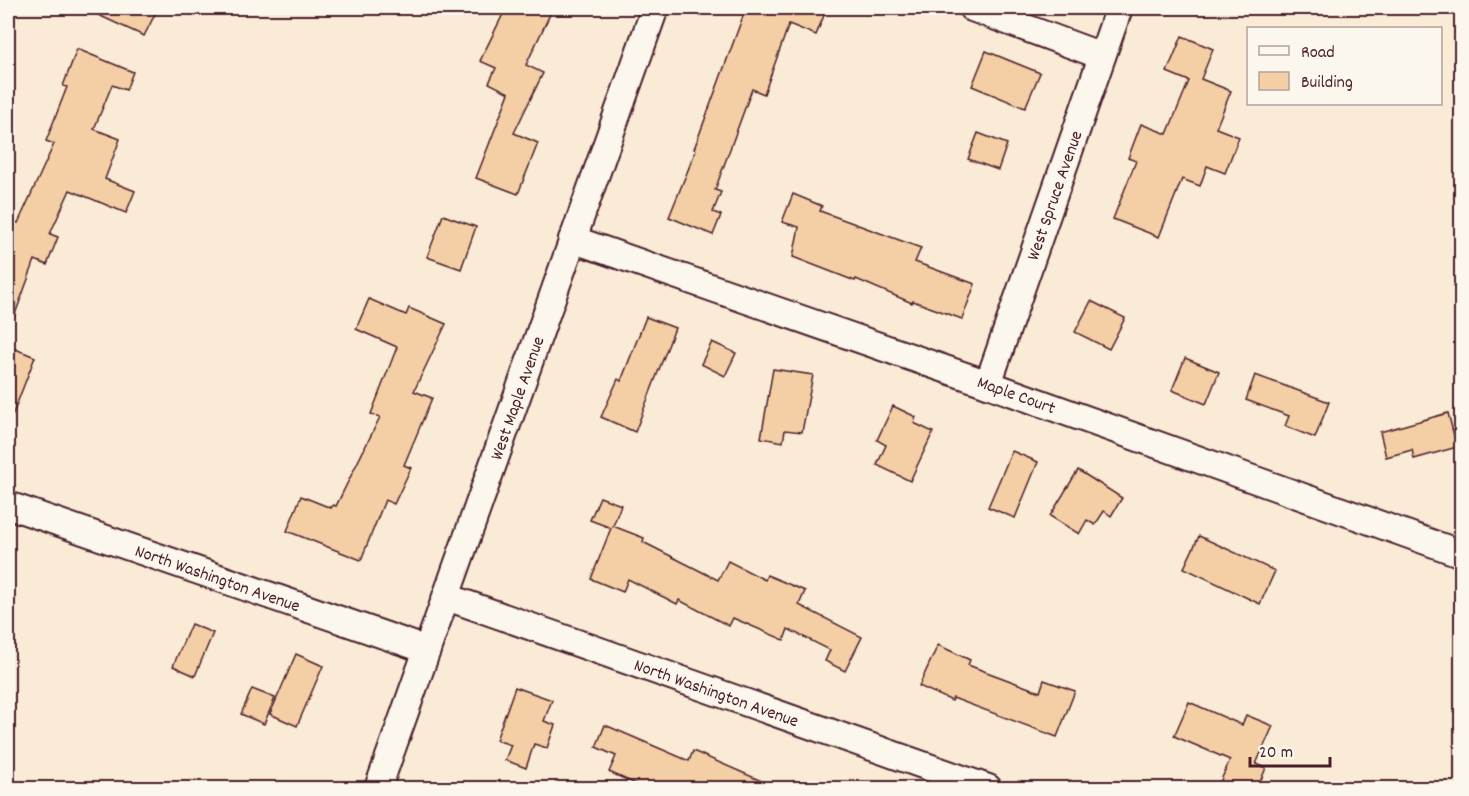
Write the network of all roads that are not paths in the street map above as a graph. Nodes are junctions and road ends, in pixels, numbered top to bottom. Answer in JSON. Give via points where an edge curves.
{"nodes":[{"id":1,"x":655,"y":8,"type":"edge"},
{"id":2,"x":972,"y":8,"type":"edge"},
{"id":3,"x":1119,"y":8,"type":"edge"},
{"id":4,"x":1102,"y":56,"type":"junction"},
{"id":5,"x":572,"y":239,"type":"junction"},
{"id":6,"x":988,"y":384,"type":"junction"},
{"id":7,"x":8,"y":505,"type":"edge"},
{"id":8,"x":1461,"y":554,"type":"edge"},
{"id":9,"x":447,"y":597,"type":"junction"},
{"id":10,"x":427,"y":650,"type":"junction"},
{"id":11,"x":378,"y":789,"type":"edge"},
{"id":12,"x":988,"y":789,"type":"edge"}],
"edges":[{"from":1,"to":5,"type":"street","name":"West Maple Avenue"},
{"from":2,"to":4,"type":"street"},
{"from":3,"to":4,"type":"street","name":"West Spruce Avenue"},
{"from":4,"to":6,"type":"street","name":"West Spruce Avenue"},
{"from":5,"to":6,"type":"street","name":"Maple Court"},
{"from":5,"to":9,"type":"street","name":"West Maple Avenue"},
{"from":6,"to":8,"type":"street","name":"Maple Court"},
{"from":7,"to":10,"type":"street","name":"North Washington Avenue"},
{"from":9,"to":10,"type":"street","name":"West Maple Avenue"},
{"from":9,"to":12,"type":"street","name":"North Washington Avenue"},
{"from":10,"to":11,"type":"street","name":"West Maple Avenue"}]}
